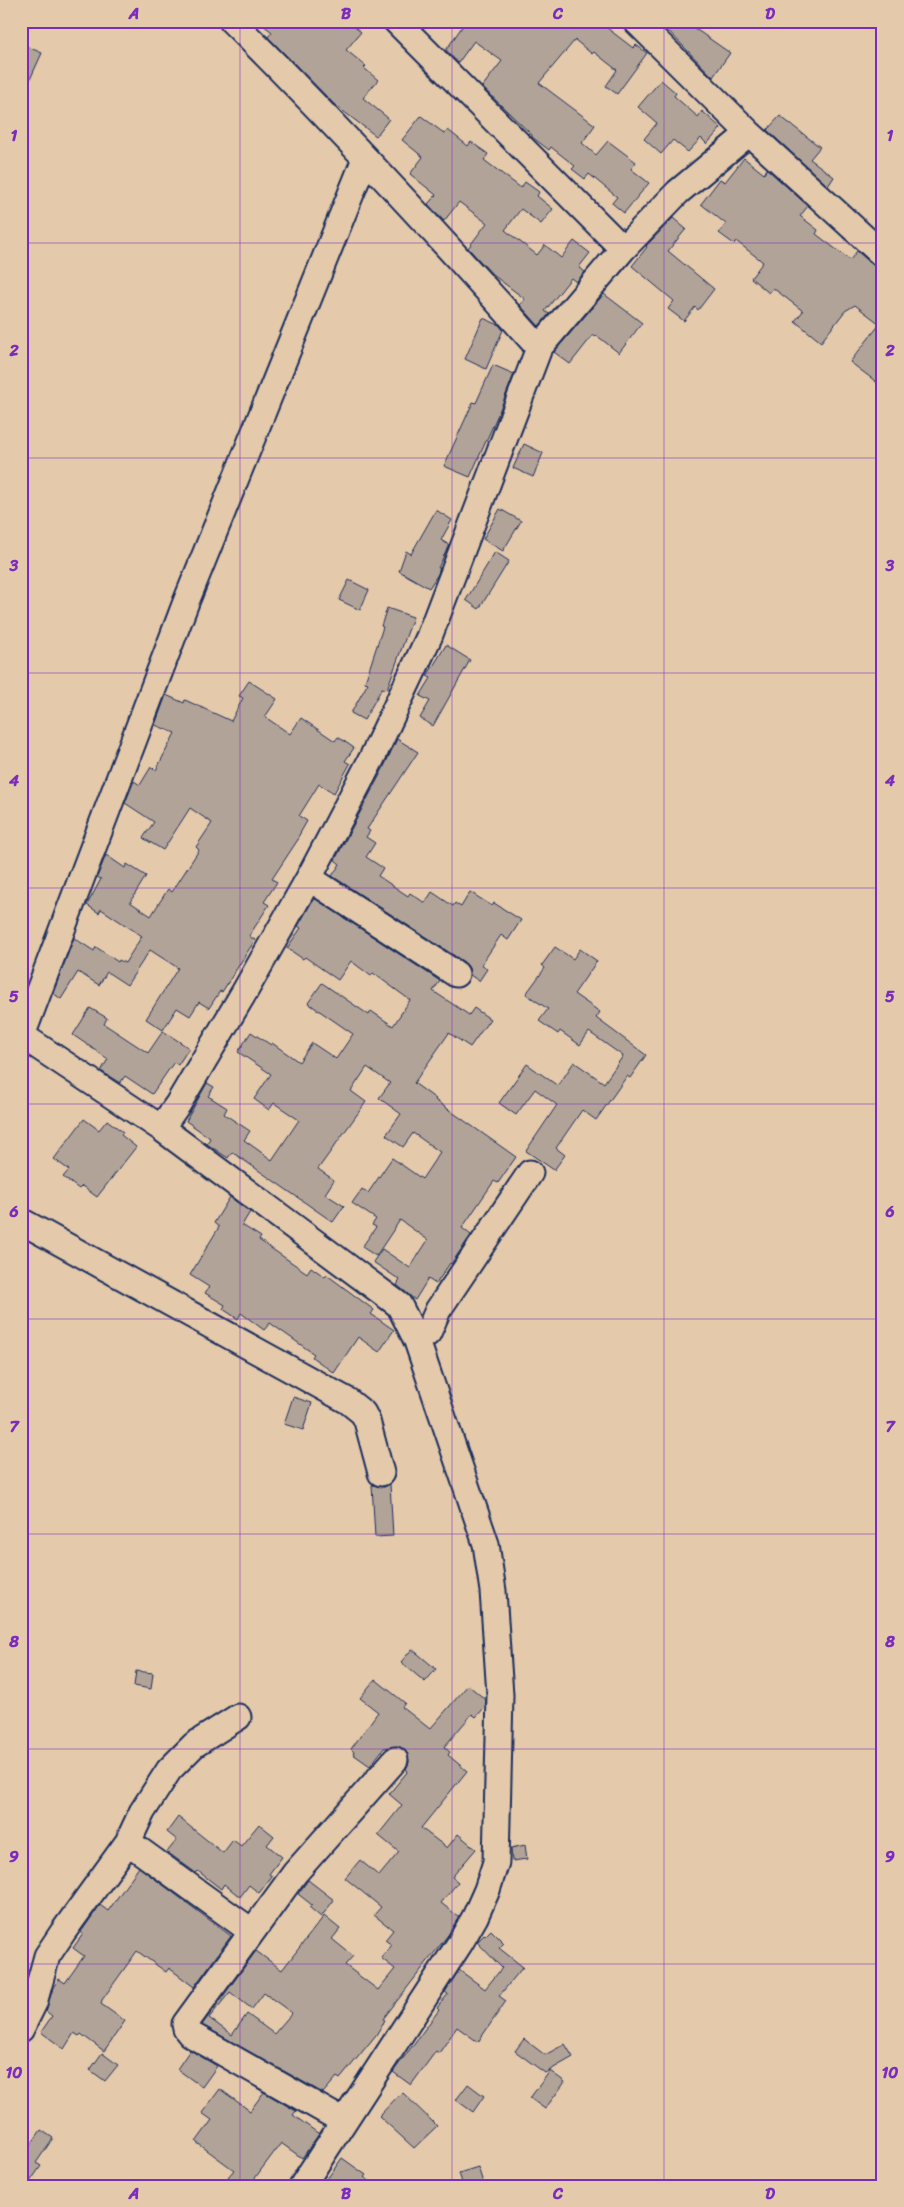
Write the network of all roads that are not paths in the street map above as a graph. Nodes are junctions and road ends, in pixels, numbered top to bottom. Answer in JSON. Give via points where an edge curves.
{"nodes":[{"id":1,"x":232,"y":21,"type":"edge"},
{"id":2,"x":396,"y":21,"type":"edge"},
{"id":3,"x":636,"y":21,"type":"edge"},
{"id":4,"x":749,"y":133,"type":"junction"},
{"id":5,"x":365,"y":159,"type":"junction"},
{"id":6,"x":623,"y":249,"type":"junction"},
{"id":7,"x":883,"y":255,"type":"edge"},
{"id":8,"x":538,"y":348,"type":"junction"},
{"id":9,"x":309,"y":878,"type":"junction"},
{"id":10,"x":456,"y":974,"type":"dead end"},
{"id":11,"x":22,"y":1036,"type":"edge"},
{"id":12,"x":160,"y":1128,"type":"junction"},
{"id":13,"x":530,"y":1173,"type":"dead end"},
{"id":14,"x":21,"y":1222,"type":"edge"},
{"id":15,"x":417,"y":1341,"type":"junction"},
{"id":16,"x":381,"y":1473,"type":"dead end"},
{"id":17,"x":238,"y":1717,"type":"dead end"},
{"id":18,"x":395,"y":1760,"type":"dead end"},
{"id":19,"x":128,"y":1842,"type":"junction"},
{"id":20,"x":252,"y":1931,"type":"junction"},
{"id":21,"x":21,"y":2029,"type":"edge"},
{"id":22,"x":343,"y":2121,"type":"junction"},
{"id":23,"x":302,"y":2186,"type":"edge"}],
"edges":[{"from":1,"to":5,"type":"street"},
{"from":2,"to":6,"type":"street"},
{"from":3,"to":4,"type":"street"},
{"from":4,"to":6,"type":"street","via":[[678,192]]},
{"from":4,"to":7,"type":"street"},
{"from":5,"to":8,"type":"street","via":[[449,247]]},
{"from":5,"to":11,"type":"street","via":[[186,602]]},
{"from":6,"to":8,"type":"street"},
{"from":8,"to":9,"type":"street","via":[[429,637],[372,758]]},
{"from":9,"to":10,"type":"street"},
{"from":9,"to":12,"type":"street","via":[[178,1104]]},
{"from":11,"to":12,"type":"street"},
{"from":12,"to":15,"type":"street","via":[[399,1305]]},
{"from":13,"to":15,"type":"street","via":[[438,1310],[428,1333]]},
{"from":14,"to":16,"type":"street","via":[[356,1406],[367,1421]]},
{"from":15,"to":22,"type":"street","via":[[486,1544],[493,1591],[500,1695],[496,1862],[484,1897],[460,1943]]},
{"from":17,"to":19,"type":"street","via":[[194,1744],[169,1770],[142,1812]]},
{"from":18,"to":20,"type":"street","via":[[295,1873]]},
{"from":19,"to":20,"type":"street"},
{"from":19,"to":21,"type":"street","via":[[47,1956],[34,2003]]},
{"from":20,"to":22,"type":"street","via":[[188,2018],[186,2029]]},
{"from":22,"to":23,"type":"street"}]}
